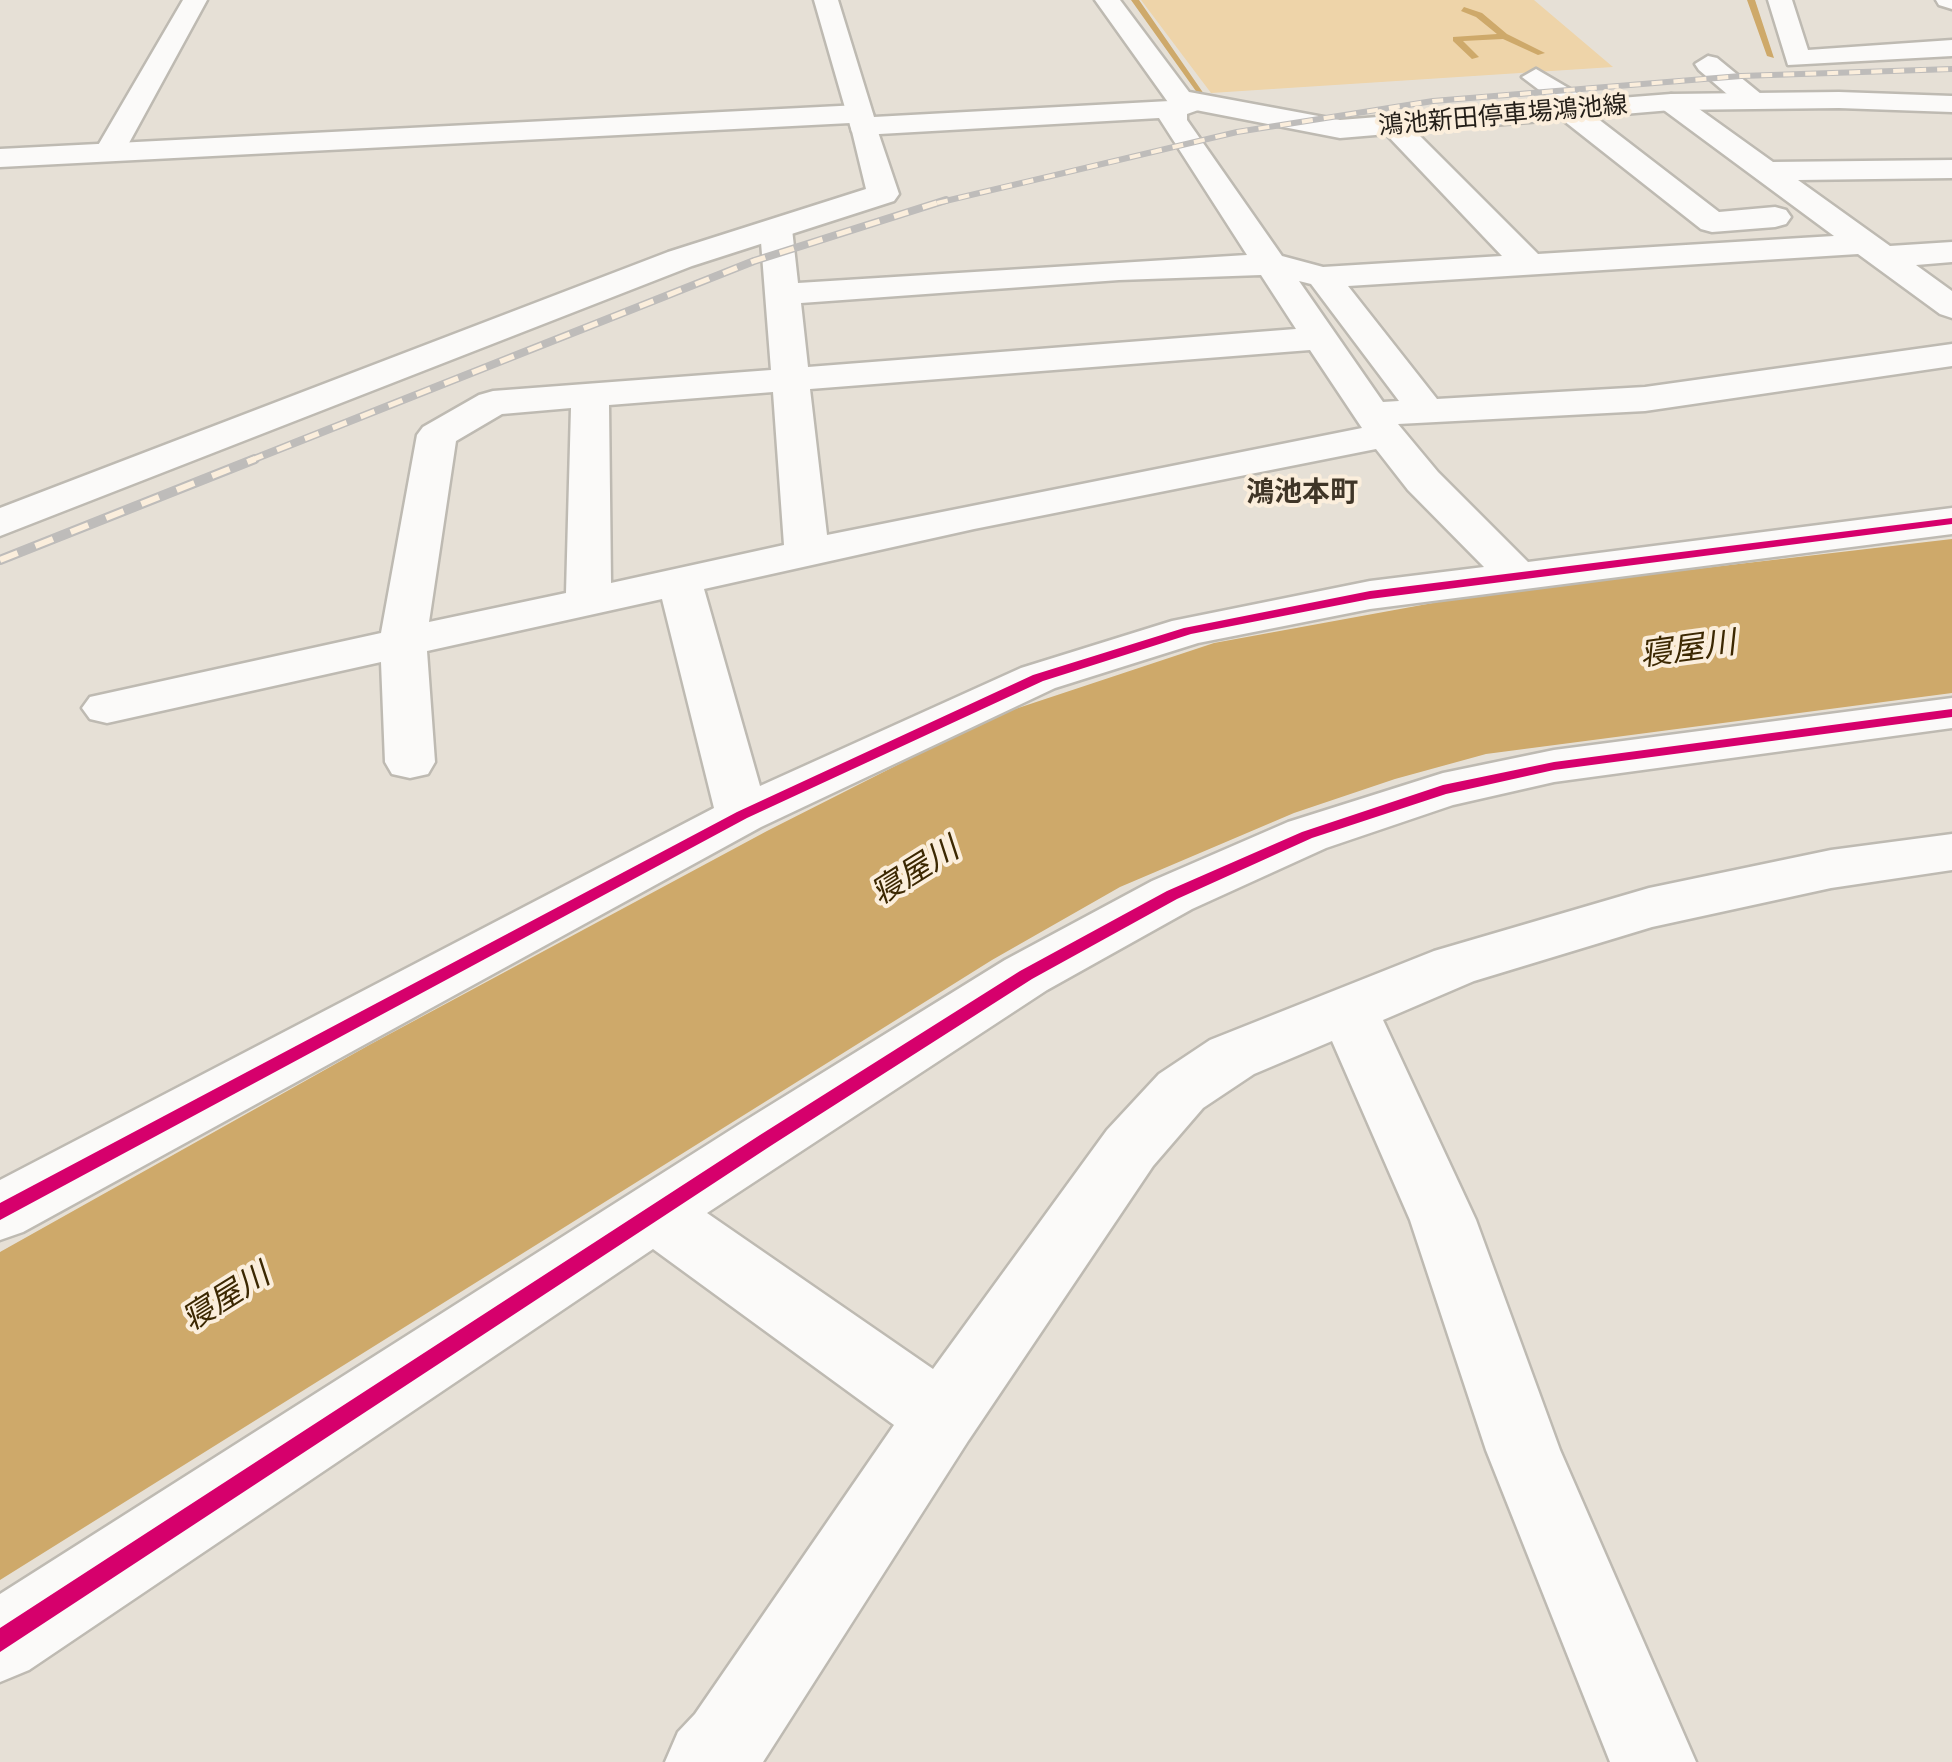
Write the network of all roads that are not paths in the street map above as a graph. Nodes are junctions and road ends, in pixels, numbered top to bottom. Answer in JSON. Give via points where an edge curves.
{"nodes":[{"id":1,"x":196,"y":0,"type":"edge"},
{"id":2,"x":826,"y":0,"type":"edge"},
{"id":3,"x":1107,"y":0,"type":"edge"},
{"id":4,"x":1780,"y":0,"type":"edge"},
{"id":5,"x":1952,"y":48,"type":"edge"},
{"id":6,"x":1708,"y":64,"type":"dead end"},
{"id":7,"x":1536,"y":77,"type":"dead end"},
{"id":8,"x":1751,"y":100,"type":"junction"},
{"id":9,"x":1671,"y":102,"type":"junction"},
{"id":10,"x":1952,"y":104,"type":"edge"},
{"id":11,"x":1182,"y":106,"type":"junction"},
{"id":12,"x":1577,"y":110,"type":"junction"},
{"id":13,"x":860,"y":120,"type":"junction"},
{"id":14,"x":1395,"y":127,"type":"junction"},
{"id":15,"x":108,"y":154,"type":"junction"},
{"id":16,"x":0,"y":158,"type":"edge"},
{"id":17,"x":1952,"y":169,"type":"edge"},
{"id":18,"x":1767,"y":172,"type":"junction"},
{"id":19,"x":1823,"y":212,"type":"junction"},
{"id":20,"x":776,"y":229,"type":"junction"},
{"id":21,"x":1872,"y":251,"type":"junction"},
{"id":22,"x":1952,"y":252,"type":"edge"},
{"id":23,"x":1273,"y":264,"type":"junction"},
{"id":24,"x":1529,"y":264,"type":"junction"},
{"id":25,"x":1323,"y":277,"type":"junction"},
{"id":26,"x":784,"y":294,"type":"junction"},
{"id":27,"x":1952,"y":307,"type":"edge"},
{"id":28,"x":1318,"y":338,"type":"junction"},
{"id":29,"x":1952,"y":355,"type":"edge"},
{"id":30,"x":788,"y":378,"type":"junction"},
{"id":31,"x":590,"y":395,"type":"junction"},
{"id":32,"x":1425,"y":409,"type":"junction"},
{"id":33,"x":1379,"y":425,"type":"junction"},
{"id":34,"x":1952,"y":521,"type":"edge"},
{"id":35,"x":0,"y":523,"type":"edge"},
{"id":36,"x":807,"y":554,"type":"junction"},
{"id":37,"x":1516,"y":574,"type":"junction"},
{"id":38,"x":680,"y":582,"type":"junction"},
{"id":39,"x":588,"y":601,"type":"junction"},
{"id":40,"x":403,"y":640,"type":"junction"},
{"id":41,"x":107,"y":708,"type":"dead end"},
{"id":42,"x":1952,"y":713,"type":"edge"},
{"id":43,"x":410,"y":762,"type":"dead end"},
{"id":44,"x":742,"y":815,"type":"junction"},
{"id":45,"x":1952,"y":852,"type":"edge"},
{"id":46,"x":1347,"y":1007,"type":"junction"},
{"id":47,"x":0,"y":1212,"type":"edge"},
{"id":48,"x":654,"y":1212,"type":"junction"},
{"id":49,"x":942,"y":1416,"type":"junction"},
{"id":50,"x":0,"y":1641,"type":"edge"},
{"id":51,"x":726,"y":1756,"type":"edge"},
{"id":52,"x":1653,"y":1762,"type":"edge"}],
"edges":[{"from":1,"to":15,"type":"street"},
{"from":2,"to":13,"type":"street"},
{"from":3,"to":11,"type":"street"},
{"from":4,"to":5,"type":"street","via":[[1797,59]]},
{"from":6,"to":8,"type":"street"},
{"from":7,"to":12,"type":"street"},
{"from":8,"to":9,"type":"street","name":"鴻池新田停車場鴻池線"},
{"from":8,"to":10,"type":"street","name":"鴻池新田停車場鴻池線"},
{"from":9,"to":12,"type":"street","name":"鴻池新田停車場鴻池線"},
{"from":9,"to":18,"type":"street"},
{"from":11,"to":13,"type":"street","name":"鴻池新田停車場鴻池線"},
{"from":11,"to":14,"type":"street","name":"鴻池新田停車場鴻池線","via":[[1340,128]]},
{"from":11,"to":23,"type":"street","via":[[1173,120]]},
{"from":12,"to":14,"type":"street","name":"鴻池新田停車場鴻池線"},
{"from":12,"to":19,"type":"street","via":[[1712,222]]},
{"from":13,"to":15,"type":"street","name":"鴻池新田停車場鴻池線"},
{"from":13,"to":20,"type":"street","via":[[883,194]]},
{"from":14,"to":24,"type":"street"},
{"from":15,"to":16,"type":"street","name":"鴻池新田停車場鴻池線"},
{"from":17,"to":18,"type":"street"},
{"from":18,"to":19,"type":"street"},
{"from":19,"to":21,"type":"street"},
{"from":20,"to":26,"type":"street"},
{"from":20,"to":35,"type":"street","via":[[680,258]]},
{"from":21,"to":22,"type":"street"},
{"from":21,"to":24,"type":"street"},
{"from":21,"to":27,"type":"street"},
{"from":23,"to":25,"type":"street"},
{"from":23,"to":26,"type":"street"},
{"from":23,"to":28,"type":"street"},
{"from":24,"to":25,"type":"street"},
{"from":25,"to":32,"type":"street"},
{"from":26,"to":30,"type":"street"},
{"from":28,"to":30,"type":"street"},
{"from":28,"to":33,"type":"street"},
{"from":29,"to":32,"type":"street","via":[[1645,399]]},
{"from":30,"to":31,"type":"street"},
{"from":30,"to":36,"type":"street"},
{"from":31,"to":39,"type":"street"},
{"from":31,"to":40,"type":"street","via":[[493,402],[437,434]]},
{"from":32,"to":33,"type":"street"},
{"from":33,"to":36,"type":"street"},
{"from":33,"to":37,"type":"street","via":[[1423,481]]},
{"from":34,"to":37,"type":"street"},
{"from":36,"to":38,"type":"street"},
{"from":37,"to":44,"type":"street","via":[[1370,594],[1170,637],[1038,678]]},
{"from":38,"to":39,"type":"street"},
{"from":38,"to":44,"type":"street"},
{"from":39,"to":40,"type":"street"},
{"from":40,"to":41,"type":"street"},
{"from":40,"to":43,"type":"street"},
{"from":42,"to":48,"type":"street","via":[[1554,766],[1442,790],[1307,835],[1172,895],[1026,975]]},
{"from":44,"to":47,"type":"street"},
{"from":45,"to":46,"type":"street","via":[[1831,869],[1649,908],[1454,966]]},
{"from":46,"to":49,"type":"street","via":[[1232,1057],[1181,1091],[1130,1148]]},
{"from":46,"to":52,"type":"street","via":[[1443,1220],[1524,1450]]},
{"from":48,"to":49,"type":"street"},
{"from":48,"to":50,"type":"street"},
{"from":49,"to":51,"type":"street"}]}
